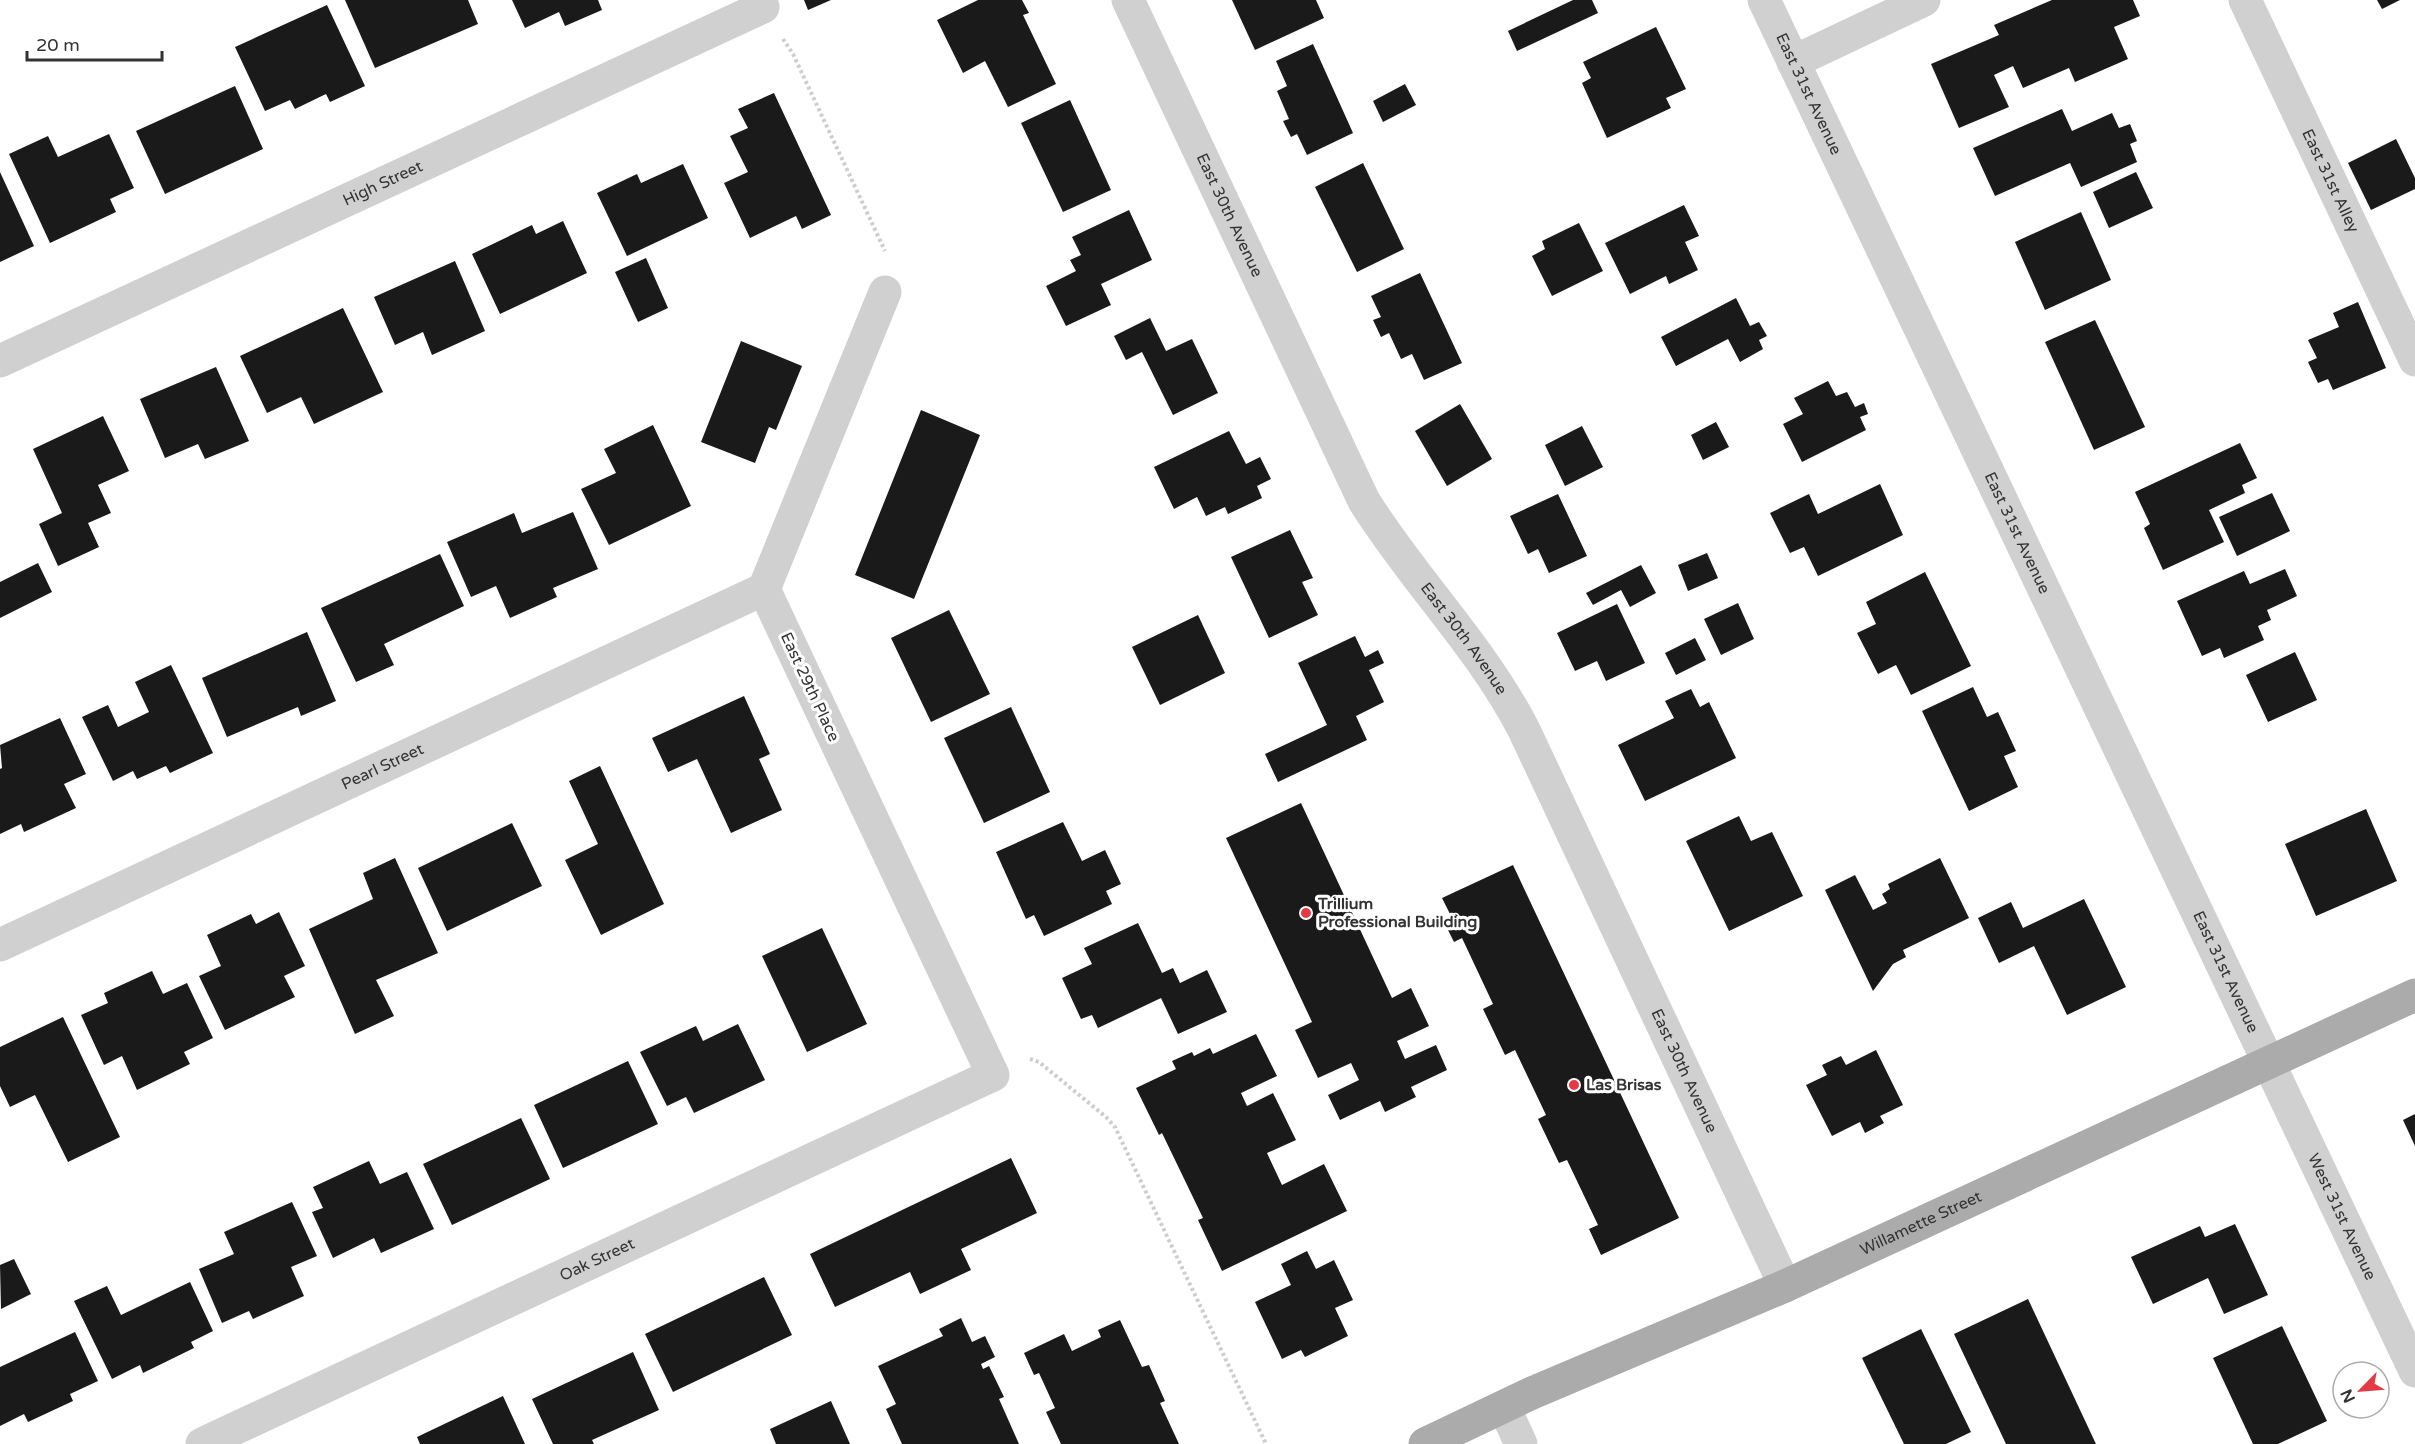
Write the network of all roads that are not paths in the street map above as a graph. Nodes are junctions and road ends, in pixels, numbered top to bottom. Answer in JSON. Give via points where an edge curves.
{"nodes":[{"id":1,"x":1128,"y":0,"type":"edge"},
{"id":2,"x":1764,"y":0,"type":"edge"},
{"id":3,"x":1924,"y":0,"type":"edge"},
{"id":4,"x":2245,"y":0,"type":"edge"},
{"id":5,"x":762,"y":3,"type":"edge"},
{"id":6,"x":1793,"y":62,"type":"junction"},
{"id":7,"x":885,"y":292,"type":"road end"},
{"id":8,"x":2415,"y":360,"type":"edge"},
{"id":9,"x":0,"y":361,"type":"edge"},
{"id":10,"x":764,"y":589,"type":"junction"},
{"id":11,"x":0,"y":945,"type":"edge"},
{"id":12,"x":2415,"y":995,"type":"edge"},
{"id":13,"x":2269,"y":1064,"type":"junction"},
{"id":14,"x":993,"y":1075,"type":"joint"},
{"id":15,"x":1785,"y":1287,"type":"junction"},
{"id":16,"x":2415,"y":1371,"type":"edge"},
{"id":17,"x":1504,"y":1407,"type":"junction"},
{"id":18,"x":202,"y":1444,"type":"edge"},
{"id":19,"x":1425,"y":1444,"type":"edge"},
{"id":20,"x":1521,"y":1444,"type":"edge"}],
"edges":[{"from":1,"to":15,"type":"street","name":"East 30th Avenue","via":[[1364,501],[1489,669],[1524,730]]},
{"from":2,"to":6,"type":"street","name":"East 31st Avenue"},
{"from":3,"to":6,"type":"street"},
{"from":4,"to":8,"type":"street","name":"East 31st Alley"},
{"from":5,"to":9,"type":"street","name":"High Street"},
{"from":6,"to":13,"type":"street","name":"East 31st Avenue"},
{"from":7,"to":10,"type":"street"},
{"from":10,"to":11,"type":"street","name":"Pearl Street"},
{"from":10,"to":14,"type":"street","name":"East 29th Place"},
{"from":12,"to":13,"type":"main road","name":"Willamette Street"},
{"from":13,"to":15,"type":"main road","name":"Willamette Street"},
{"from":13,"to":16,"type":"street","name":"West 31st Avenue"},
{"from":14,"to":18,"type":"street","name":"Oak Street"},
{"from":15,"to":17,"type":"main road","name":"Willamette Street"},
{"from":17,"to":19,"type":"main road","name":"Willamette Street"},
{"from":17,"to":20,"type":"street"}]}
